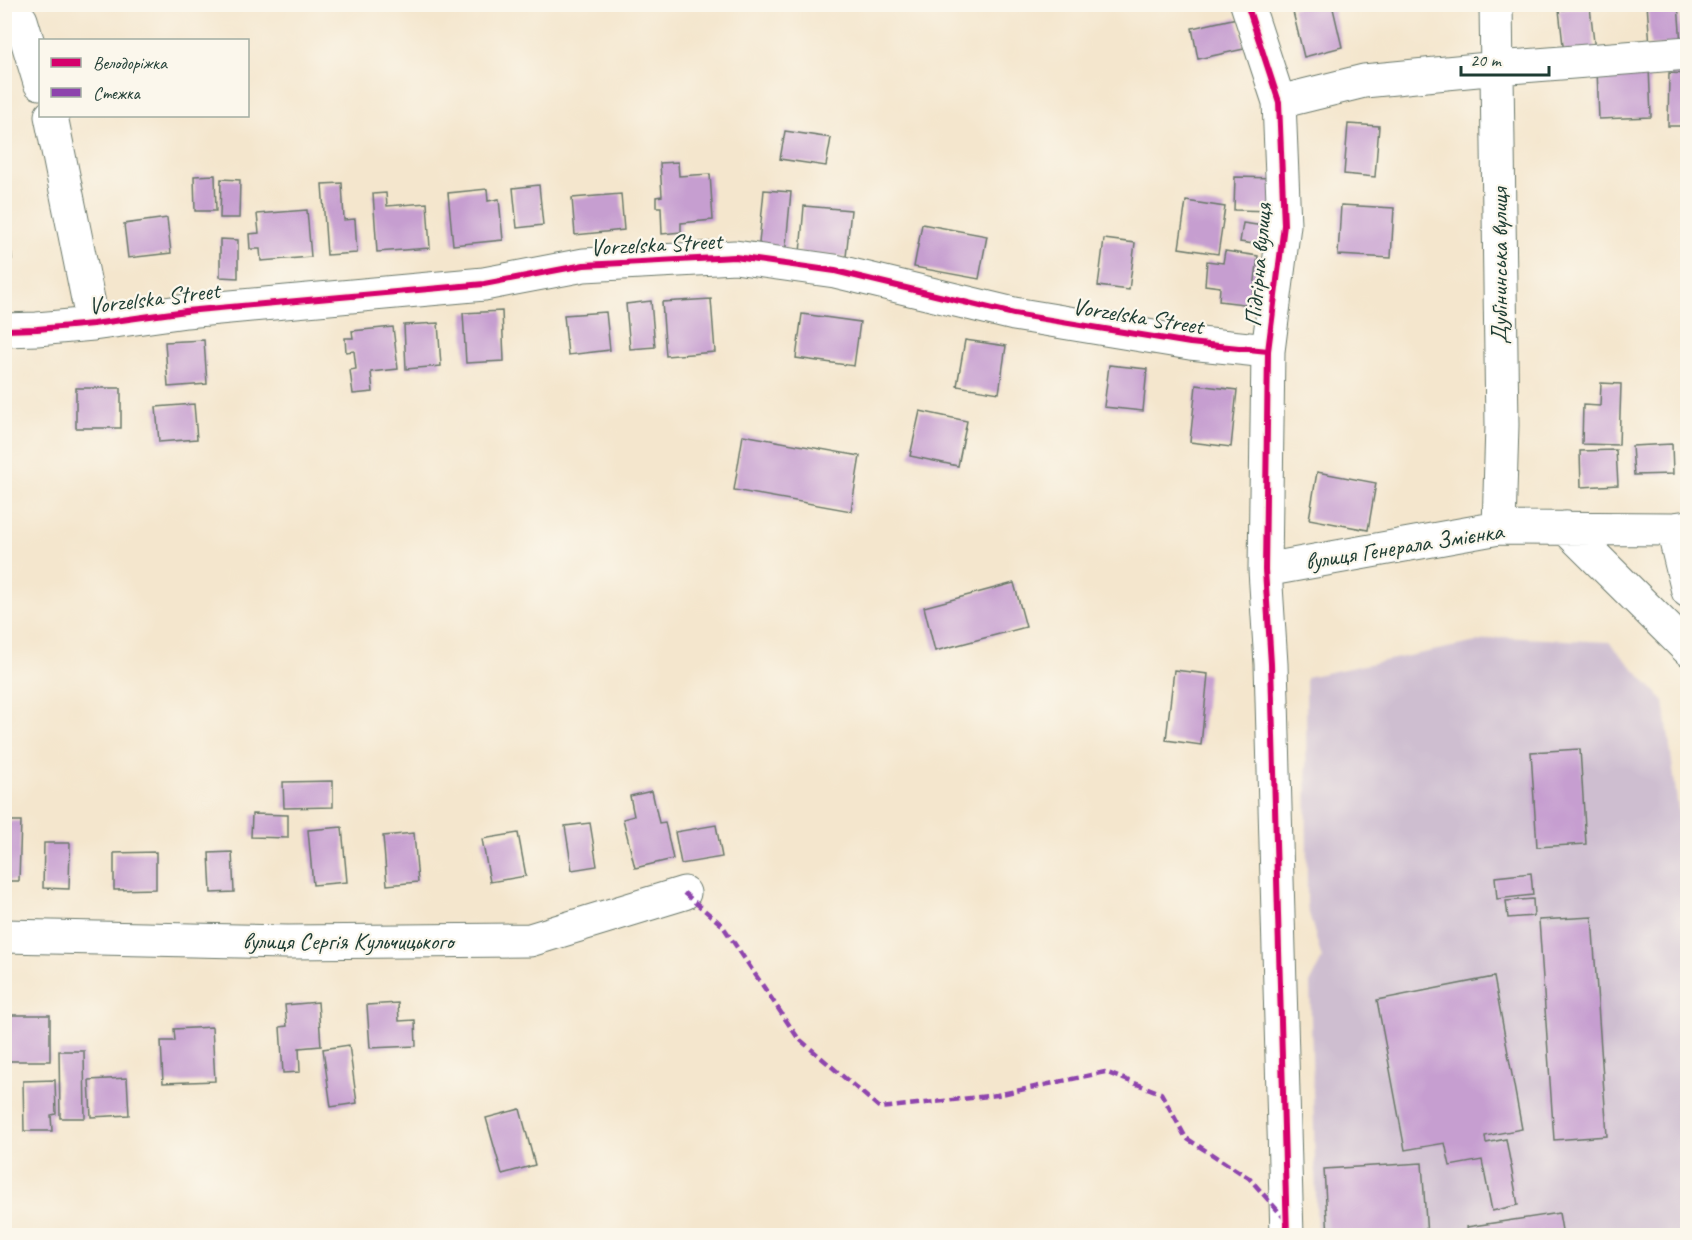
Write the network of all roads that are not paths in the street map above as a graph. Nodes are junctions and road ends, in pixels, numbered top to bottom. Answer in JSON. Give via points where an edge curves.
{"nodes":[{"id":1,"x":1247,"y":4,"type":"edge"},
{"id":2,"x":1496,"y":4,"type":"edge"},
{"id":3,"x":21,"y":20,"type":"dead end"},
{"id":4,"x":1688,"y":53,"type":"edge"},
{"id":5,"x":1498,"y":68,"type":"junction"},
{"id":6,"x":39,"y":80,"type":"edge"},
{"id":7,"x":1279,"y":102,"type":"junction"},
{"id":8,"x":51,"y":117,"type":"edge"},
{"id":9,"x":93,"y":324,"type":"junction"},
{"id":10,"x":4,"y":330,"type":"edge"},
{"id":11,"x":1268,"y":351,"type":"junction"},
{"id":12,"x":1499,"y":528,"type":"junction"},
{"id":13,"x":1566,"y":528,"type":"junction"},
{"id":14,"x":1680,"y":528,"type":"edge"},
{"id":15,"x":1266,"y":570,"type":"junction"},
{"id":16,"x":1688,"y":591,"type":"edge"},
{"id":17,"x":1688,"y":649,"type":"edge"},
{"id":18,"x":684,"y":893,"type":"dead end"},
{"id":19,"x":4,"y":936,"type":"edge"},
{"id":20,"x":1287,"y":1236,"type":"edge"}],
"edges":[{"from":1,"to":7,"type":"street","name":"Підгірна вулиця"},
{"from":2,"to":5,"type":"street","name":"Дубінинська вулиця"},
{"from":3,"to":6,"type":"street"},
{"from":4,"to":5,"type":"street"},
{"from":5,"to":7,"type":"street","via":[[1364,81]]},
{"from":5,"to":12,"type":"street","name":"Дубінинська вулиця","via":[[1502,425]]},
{"from":7,"to":11,"type":"street","name":"Підгірна вулиця","via":[[1284,225]]},
{"from":8,"to":9,"type":"street"},
{"from":9,"to":10,"type":"street","name":"Vorzelska Street"},
{"from":9,"to":11,"type":"street","name":"Vorzelska Street","via":[[186,311],[484,284],[584,265],[735,257],[835,271],[1014,314],[1190,343]]},
{"from":11,"to":15,"type":"street","name":"Підгірна вулиця"},
{"from":12,"to":13,"type":"street","name":"вулиця Генерала Змієнка"},
{"from":12,"to":15,"type":"street","name":"вулиця Генерала Змієнка"},
{"from":13,"to":14,"type":"street","name":"вулиця Генерала Змієнка"},
{"from":13,"to":17,"type":"street"},
{"from":14,"to":16,"type":"street"},
{"from":15,"to":20,"type":"street","name":"Підгірна вулиця"},
{"from":18,"to":19,"type":"street","name":"вулиця Сергія Кульчицького","via":[[530,940],[288,942]]}]}
